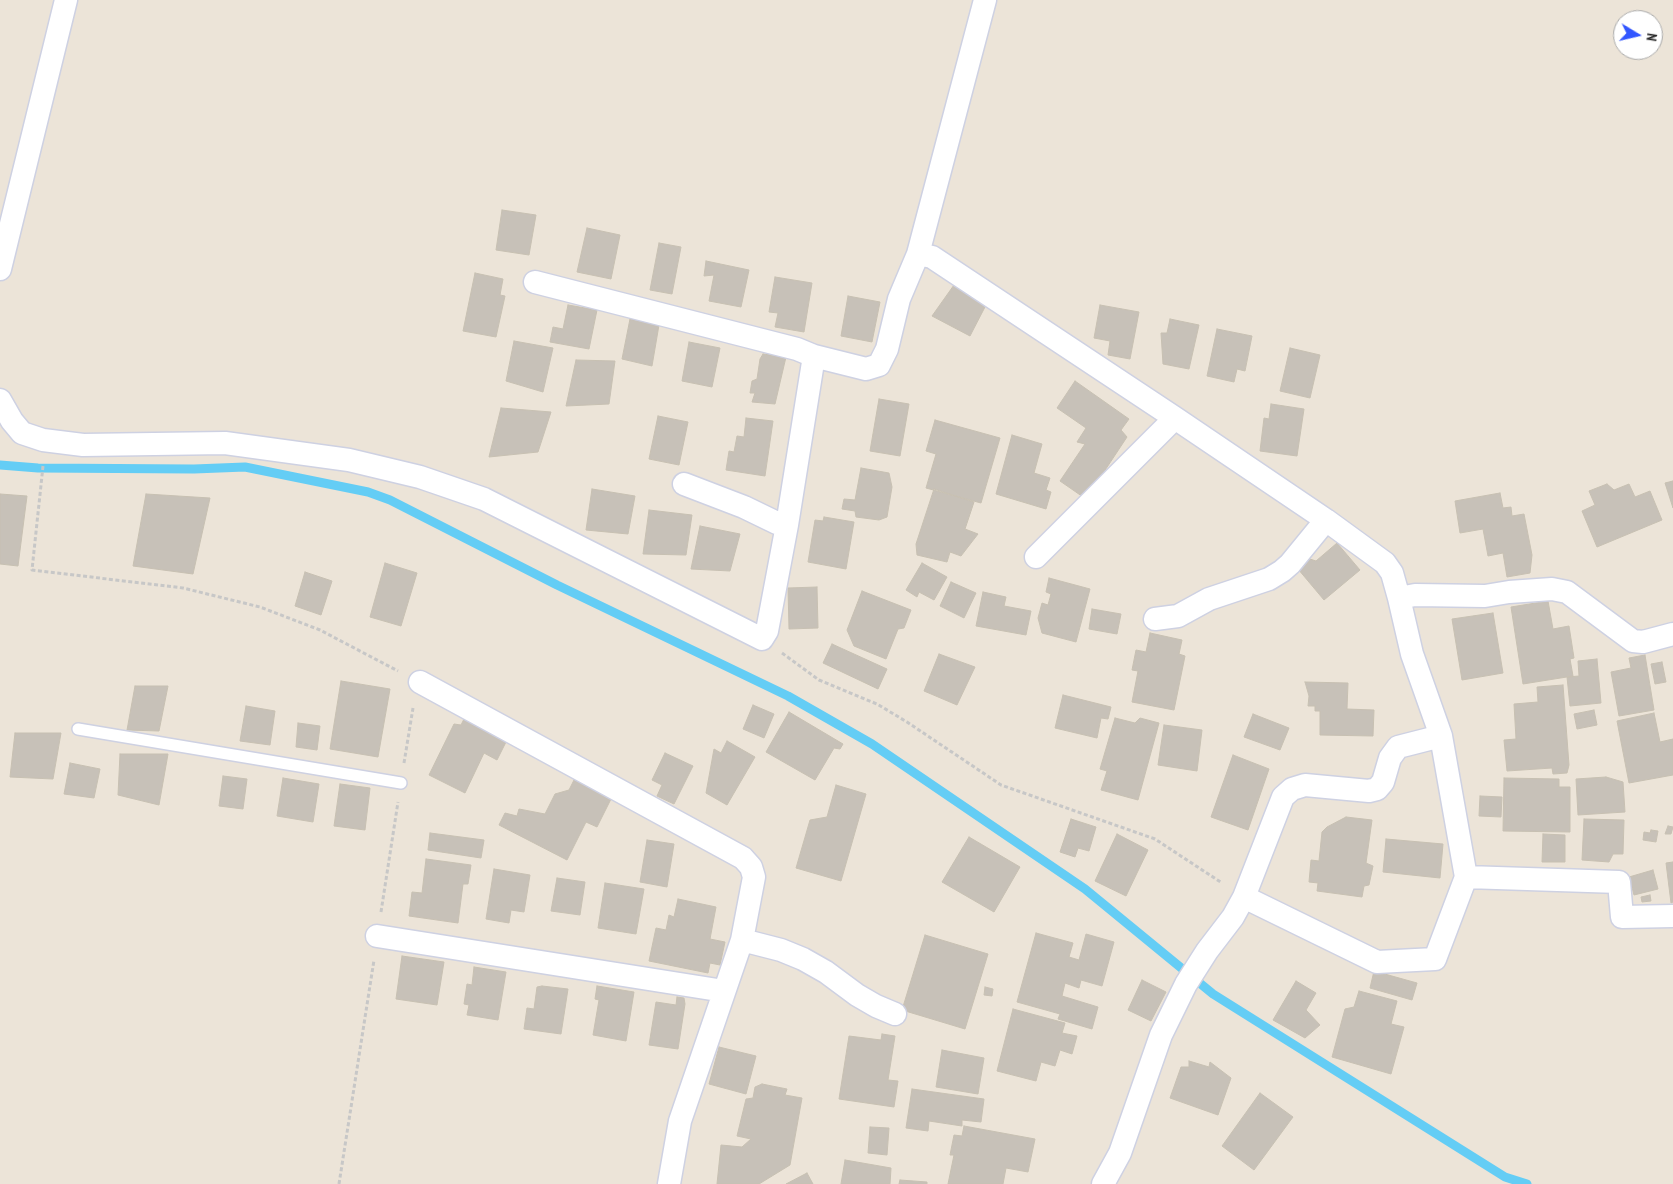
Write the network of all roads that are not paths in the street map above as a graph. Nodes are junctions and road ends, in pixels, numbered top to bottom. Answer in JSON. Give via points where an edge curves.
{"nodes":[{"id":1,"x":66,"y":0,"type":"edge"},
{"id":2,"x":985,"y":0,"type":"edge"},
{"id":3,"x":918,"y":254,"type":"junction"},
{"id":4,"x":0,"y":269,"type":"edge"},
{"id":5,"x":536,"y":282,"type":"dead end"},
{"id":6,"x":814,"y":356,"type":"junction"},
{"id":7,"x":0,"y":400,"type":"edge"},
{"id":8,"x":1175,"y":418,"type":"junction"},
{"id":9,"x":684,"y":484,"type":"dead end"},
{"id":10,"x":1326,"y":520,"type":"junction"},
{"id":11,"x":787,"y":525,"type":"junction"},
{"id":12,"x":1036,"y":557,"type":"dead end"},
{"id":13,"x":1399,"y":598,"type":"junction"},
{"id":14,"x":1155,"y":619,"type":"dead end"},
{"id":15,"x":1673,"y":634,"type":"edge"},
{"id":16,"x":420,"y":682,"type":"road end"},
{"id":17,"x":78,"y":729,"type":"dead end"},
{"id":18,"x":1441,"y":736,"type":"junction"},
{"id":19,"x":401,"y":783,"type":"dead end"},
{"id":20,"x":1466,"y":877,"type":"junction"},
{"id":21,"x":1244,"y":897,"type":"junction"},
{"id":22,"x":1673,"y":916,"type":"edge"},
{"id":23,"x":377,"y":936,"type":"dead end"},
{"id":24,"x":742,"y":940,"type":"junction"},
{"id":25,"x":724,"y":991,"type":"junction"},
{"id":26,"x":895,"y":1014,"type":"dead end"},
{"id":27,"x":668,"y":1184,"type":"edge"},
{"id":28,"x":1103,"y":1184,"type":"edge"}],
"edges":[{"from":1,"to":4,"type":"street"},
{"from":2,"to":3,"type":"street"},
{"from":3,"to":6,"type":"street","via":[[898,299],[887,349],[879,365],[866,369]]},
{"from":3,"to":8,"type":"street","via":[[932,257]]},
{"from":5,"to":6,"type":"street"},
{"from":6,"to":11,"type":"street"},
{"from":7,"to":11,"type":"street","via":[[22,433],[43,440],[83,445],[225,443],[349,460],[420,477],[484,499],[762,639],[767,631]]},
{"from":8,"to":10,"type":"street"},
{"from":8,"to":12,"type":"street"},
{"from":9,"to":11,"type":"street"},
{"from":10,"to":13,"type":"street","via":[[1385,563],[1392,573]]},
{"from":10,"to":14,"type":"street","via":[[1282,571],[1268,579],[1208,599],[1178,616]]},
{"from":13,"to":15,"type":"street","via":[[1415,595],[1485,596],[1552,589],[1567,592],[1633,641],[1643,642]]},
{"from":13,"to":18,"type":"street","via":[[1412,654]]},
{"from":16,"to":24,"type":"street","via":[[743,858],[754,877]]},
{"from":17,"to":19,"type":"lane"},
{"from":18,"to":20,"type":"street"},
{"from":18,"to":21,"type":"street","via":[[1398,747],[1390,758],[1383,782],[1369,791],[1304,785],[1292,789],[1283,797]]},
{"from":20,"to":21,"type":"street","via":[[1435,958],[1377,962]]},
{"from":20,"to":22,"type":"street","via":[[1619,882],[1622,917]]},
{"from":21,"to":28,"type":"street","via":[[1186,984],[1160,1035],[1120,1153]]},
{"from":23,"to":25,"type":"street"},
{"from":24,"to":25,"type":"street"},
{"from":24,"to":26,"type":"street","via":[[803,959],[857,995]]},
{"from":25,"to":27,"type":"street","via":[[680,1121]]}]}
